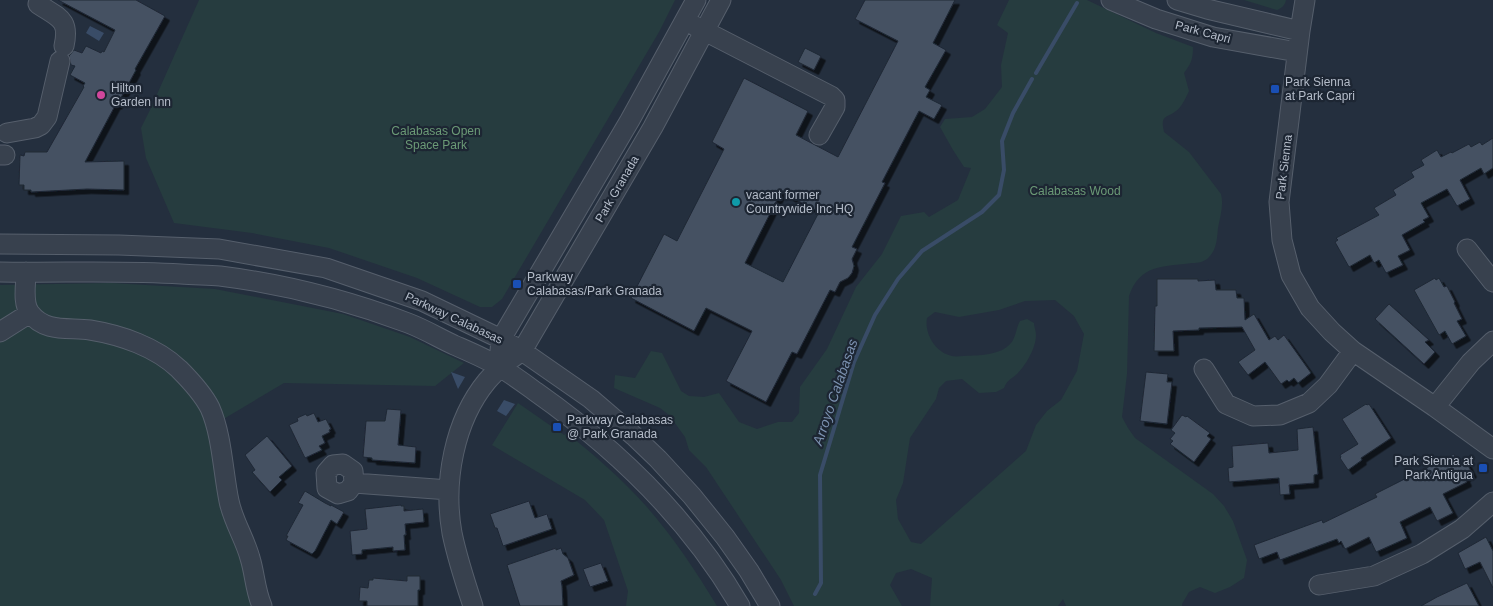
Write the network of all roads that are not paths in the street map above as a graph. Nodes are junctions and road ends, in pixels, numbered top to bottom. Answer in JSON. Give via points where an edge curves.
{"nodes":[{"id":1,"x":696,"y":0,"type":"edge"},
{"id":2,"x":721,"y":0,"type":"edge"},
{"id":3,"x":1111,"y":0,"type":"edge"},
{"id":4,"x":1176,"y":0,"type":"edge"},
{"id":5,"x":1305,"y":0,"type":"edge"},
{"id":6,"x":38,"y":4,"type":"dead end"},
{"id":7,"x":685,"y":20,"type":"junction"},
{"id":8,"x":1300,"y":31,"type":"junction"},
{"id":9,"x":705,"y":32,"type":"junction"},
{"id":10,"x":1298,"y":52,"type":"junction"},
{"id":11,"x":7,"y":133,"type":"dead end"},
{"id":12,"x":819,"y":136,"type":"dead end"},
{"id":13,"x":0,"y":244,"type":"edge"},
{"id":14,"x":1467,"y":249,"type":"dead end"},
{"id":15,"x":0,"y":272,"type":"edge"},
{"id":16,"x":26,"y":272,"type":"junction"},
{"id":17,"x":1493,"y":282,"type":"edge"},
{"id":18,"x":30,"y":313,"type":"junction"},
{"id":19,"x":0,"y":332,"type":"edge"},
{"id":20,"x":501,"y":339,"type":"junction"},
{"id":21,"x":1493,"y":341,"type":"edge"},
{"id":22,"x":522,"y":351,"type":"junction"},
{"id":23,"x":1353,"y":351,"type":"junction"},
{"id":24,"x":500,"y":367,"type":"junction"},
{"id":25,"x":1204,"y":369,"type":"dead end"},
{"id":26,"x":1435,"y":407,"type":"junction"},
{"id":27,"x":1493,"y":449,"type":"edge"},
{"id":28,"x":354,"y":483,"type":"dead end"},
{"id":29,"x":449,"y":490,"type":"junction"},
{"id":30,"x":1493,"y":502,"type":"edge"},
{"id":31,"x":1319,"y":585,"type":"dead end"},
{"id":32,"x":262,"y":606,"type":"edge"},
{"id":33,"x":473,"y":606,"type":"edge"},
{"id":34,"x":740,"y":606,"type":"edge"},
{"id":35,"x":770,"y":606,"type":"edge"}],
"edges":[{"from":1,"to":7,"type":"street","name":"Park Granada"},
{"from":2,"to":9,"type":"street","name":"Park Granada"},
{"from":3,"to":10,"type":"street","name":"Park Capri","via":[[1156,19],[1214,37]]},
{"from":4,"to":8,"type":"street","name":"Park Capri"},
{"from":5,"to":8,"type":"street","name":"Park Sienna"},
{"from":6,"to":11,"type":"street","via":[[62,20],[67,33],[47,117],[35,128]]},
{"from":7,"to":9,"type":"street"},
{"from":7,"to":20,"type":"street","name":"Park Granada"},
{"from":8,"to":10,"type":"street","name":"Park Sienna"},
{"from":9,"to":12,"type":"street","via":[[835,100],[835,107]]},
{"from":9,"to":22,"type":"street","name":"Park Granada"},
{"from":10,"to":23,"type":"street","name":"Park Sienna","via":[[1279,202],[1282,240],[1291,275],[1310,308]]},
{"from":13,"to":20,"type":"street","name":"Parkway Calabasas","via":[[219,249],[326,268],[422,301]]},
{"from":14,"to":17,"type":"street"},
{"from":15,"to":16,"type":"street","name":"Parkway Calabasas"},
{"from":16,"to":18,"type":"street","via":[[25,297]]},
{"from":16,"to":24,"type":"street","name":"Parkway Calabasas","via":[[140,272],[218,276],[264,283],[317,294],[409,324]]},
{"from":18,"to":19,"type":"street"},
{"from":18,"to":32,"type":"street","via":[[42,324],[57,329],[88,330],[138,344],[178,368],[198,390],[216,425],[230,504],[251,560]]},
{"from":20,"to":22,"type":"street","name":"Parkway Calabasas"},
{"from":20,"to":24,"type":"street","name":"Park Granada"},
{"from":21,"to":26,"type":"street","via":[[1471,362]]},
{"from":22,"to":24,"type":"street","name":"Park Granada"},
{"from":22,"to":35,"type":"street","name":"Parkway Calabasas","via":[[591,398],[658,459],[725,537]]},
{"from":23,"to":25,"type":"street","via":[[1328,385],[1309,403],[1280,415],[1253,416],[1226,404]]},
{"from":23,"to":26,"type":"street","name":"Park Sienna"},
{"from":24,"to":29,"type":"street","name":"Park Granada","via":[[467,412],[456,444]]},
{"from":24,"to":34,"type":"street","name":"Parkway Calabasas","via":[[572,418],[640,477],[701,548]]},
{"from":26,"to":27,"type":"street","name":"Park Sienna"},
{"from":28,"to":29,"type":"street"},
{"from":29,"to":33,"type":"street","name":"Park Granada","via":[[452,531]]},
{"from":30,"to":31,"type":"street","via":[[1462,529],[1422,554],[1374,576]]}]}
